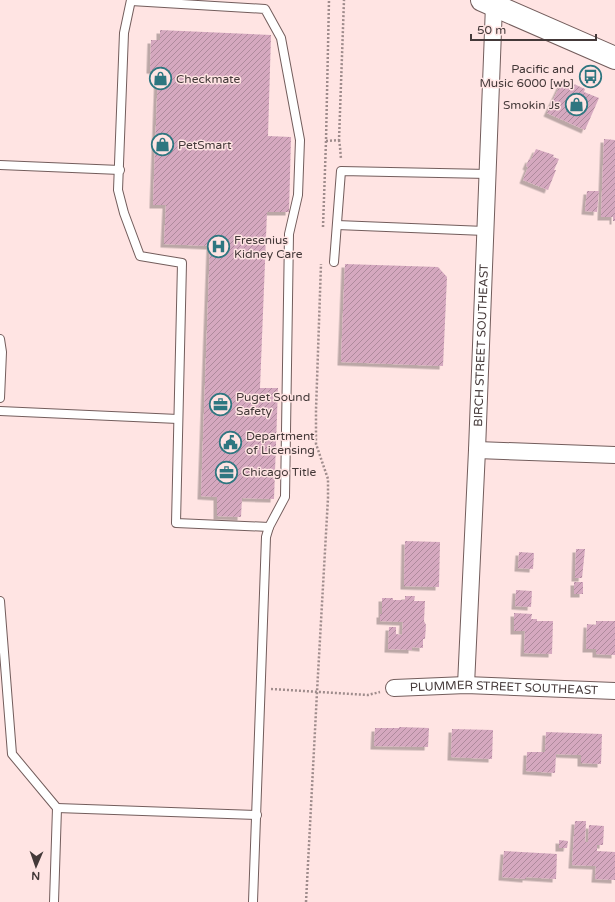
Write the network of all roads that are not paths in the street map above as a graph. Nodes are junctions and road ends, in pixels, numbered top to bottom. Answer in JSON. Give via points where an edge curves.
{"nodes":[{"id":1,"x":131,"y":0,"type":"edge"},
{"id":2,"x":488,"y":2,"type":"edge"},
{"id":3,"x":615,"y":58,"type":"edge"},
{"id":4,"x":0,"y":165,"type":"edge"},
{"id":5,"x":120,"y":170,"type":"junction"},
{"id":6,"x":488,"y":174,"type":"junction"},
{"id":7,"x":337,"y":226,"type":"junction"},
{"id":8,"x":485,"y":231,"type":"junction"},
{"id":9,"x":334,"y":262,"type":"dead end"},
{"id":10,"x":0,"y":339,"type":"edge"},
{"id":11,"x":0,"y":398,"type":"edge"},
{"id":12,"x":0,"y":411,"type":"edge"},
{"id":13,"x":178,"y":419,"type":"junction"},
{"id":14,"x":477,"y":450,"type":"junction"},
{"id":15,"x":615,"y":455,"type":"edge"},
{"id":16,"x":269,"y":527,"type":"junction"},
{"id":17,"x":0,"y":601,"type":"edge"},
{"id":18,"x":466,"y":685,"type":"junction"},
{"id":19,"x":394,"y":688,"type":"road end"},
{"id":20,"x":615,"y":691,"type":"edge"},
{"id":21,"x":57,"y":808,"type":"junction"},
{"id":22,"x":257,"y":815,"type":"junction"},
{"id":23,"x":54,"y":902,"type":"edge"},
{"id":24,"x":253,"y":902,"type":"edge"}],
"edges":[{"from":1,"to":5,"type":"lane","via":[[124,33]]},
{"from":1,"to":16,"type":"lane","via":[[265,9],[281,38],[300,140],[298,195],[289,234],[285,496]]},
{"from":2,"to":3,"type":"main road"},
{"from":2,"to":6,"type":"street","name":"BIRCH STREET SOUTHEAST"},
{"from":4,"to":5,"type":"lane"},
{"from":5,"to":13,"type":"lane","via":[[118,190],[140,256],[182,263]]},
{"from":6,"to":7,"type":"lane","via":[[341,171]]},
{"from":6,"to":8,"type":"street","name":"BIRCH STREET SOUTHEAST"},
{"from":7,"to":8,"type":"lane"},
{"from":7,"to":9,"type":"lane"},
{"from":8,"to":14,"type":"street","name":"BIRCH STREET SOUTHEAST"},
{"from":10,"to":11,"type":"lane"},
{"from":12,"to":13,"type":"lane"},
{"from":13,"to":16,"type":"lane","via":[[176,523]]},
{"from":14,"to":15,"type":"street"},
{"from":14,"to":18,"type":"street","name":"BIRCH STREET SOUTHEAST"},
{"from":16,"to":22,"type":"lane","via":[[266,537]]},
{"from":17,"to":21,"type":"lane","via":[[12,754]]},
{"from":18,"to":19,"type":"street","name":"PLUMMER STREET SOUTHEAST"},
{"from":18,"to":20,"type":"street","name":"PLUMMER STREET SOUTHEAST"},
{"from":21,"to":22,"type":"lane"},
{"from":21,"to":23,"type":"lane"},
{"from":22,"to":24,"type":"lane"}]}
